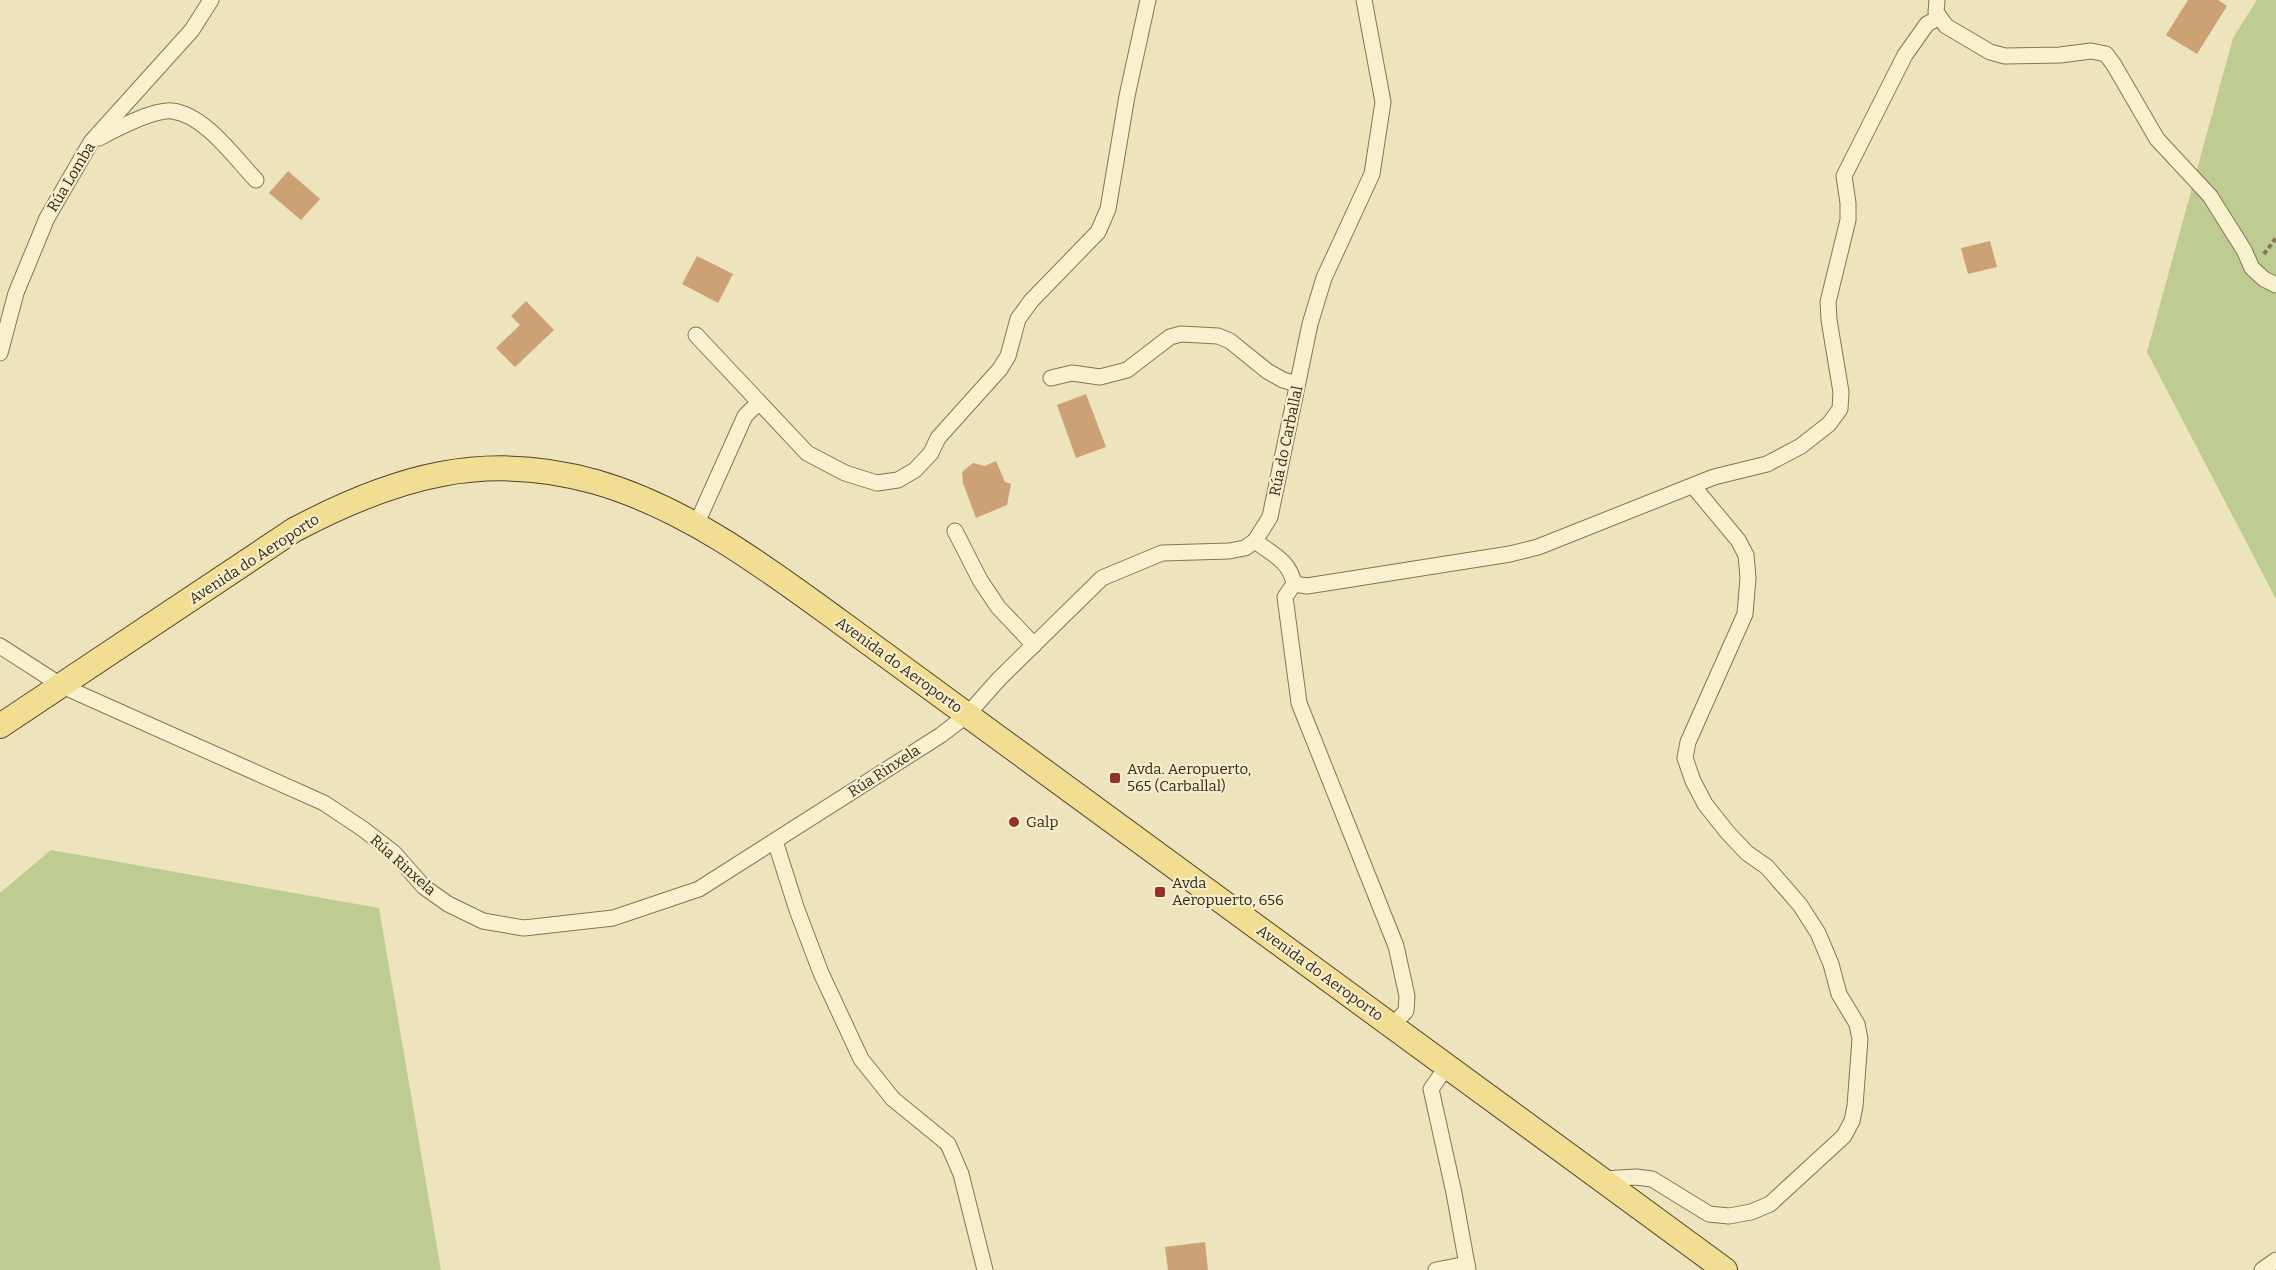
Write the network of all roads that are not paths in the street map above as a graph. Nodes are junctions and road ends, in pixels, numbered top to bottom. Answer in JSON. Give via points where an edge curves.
{"nodes":[{"id":1,"x":211,"y":0,"type":"edge"},
{"id":2,"x":1148,"y":0,"type":"edge"},
{"id":3,"x":1364,"y":0,"type":"edge"},
{"id":4,"x":1937,"y":0,"type":"edge"},
{"id":5,"x":1938,"y":18,"type":"junction"},
{"id":6,"x":91,"y":142,"type":"junction"},
{"id":7,"x":256,"y":180,"type":"dead end"},
{"id":8,"x":2276,"y":285,"type":"edge"},
{"id":9,"x":0,"y":292,"type":"edge"},
{"id":10,"x":16,"y":293,"type":"junction"},
{"id":11,"x":696,"y":335,"type":"dead end"},
{"id":12,"x":0,"y":353,"type":"edge"},
{"id":13,"x":1051,"y":378,"type":"dead end"},
{"id":14,"x":1298,"y":384,"type":"junction"},
{"id":15,"x":759,"y":402,"type":"junction"},
{"id":16,"x":1693,"y":486,"type":"junction"},
{"id":17,"x":696,"y":525,"type":"junction"},
{"id":18,"x":955,"y":531,"type":"dead end"},
{"id":19,"x":1255,"y":541,"type":"junction"},
{"id":20,"x":1294,"y":584,"type":"junction"},
{"id":21,"x":1034,"y":645,"type":"junction"},
{"id":22,"x":0,"y":646,"type":"edge"},
{"id":23,"x":62,"y":686,"type":"junction"},
{"id":24,"x":967,"y":714,"type":"junction"},
{"id":25,"x":0,"y":726,"type":"edge"},
{"id":26,"x":775,"y":841,"type":"junction"},
{"id":27,"x":1392,"y":1026,"type":"junction"},
{"id":28,"x":1447,"y":1066,"type":"junction"},
{"id":29,"x":1602,"y":1179,"type":"junction"},
{"id":30,"x":2276,"y":1260,"type":"edge"},
{"id":31,"x":1467,"y":1267,"type":"edge"},
{"id":32,"x":1713,"y":1267,"type":"edge"},
{"id":33,"x":985,"y":1270,"type":"edge"},
{"id":34,"x":1436,"y":1270,"type":"edge"},
{"id":35,"x":2262,"y":1270,"type":"edge"}],
"edges":[{"from":1,"to":6,"type":"street","name":"Rúa Lomba","via":[[192,30]]},
{"from":2,"to":15,"type":"street","via":[[1110,198],[1098,232],[1031,301],[1018,319],[1008,356],[1000,369],[938,438],[931,453],[915,470],[898,480],[877,483],[845,473],[807,453]]},
{"from":3,"to":14,"type":"street","name":"Rúa do Carballal","via":[[1383,102],[1372,174],[1324,278]]},
{"from":4,"to":5,"type":"street"},
{"from":5,"to":8,"type":"street","via":[[1990,52],[2005,56],[2091,51],[2106,54],[2157,139],[2210,196],[2252,268]]},
{"from":5,"to":16,"type":"street","via":[[1927,24],[1905,55],[1844,176],[1848,220],[1828,302],[1840,409],[1829,424],[1801,446],[1767,464]]},
{"from":6,"to":7,"type":"street","via":[[170,110],[192,116],[208,129]]},
{"from":6,"to":10,"type":"street","name":"Rúa Lomba","via":[[47,218]]},
{"from":9,"to":10,"type":"street"},
{"from":10,"to":12,"type":"street","name":"Rúa Lomba"},
{"from":11,"to":15,"type":"street"},
{"from":13,"to":14,"type":"street","via":[[1072,373],[1100,377],[1127,370],[1170,337],[1181,334],[1218,336],[1230,341],[1267,371]]},
{"from":14,"to":19,"type":"street","name":"Rúa do Carballal","via":[[1270,517]]},
{"from":15,"to":17,"type":"street","via":[[745,416]]},
{"from":16,"to":20,"type":"street","via":[[1538,547],[1510,554],[1307,586]]},
{"from":16,"to":29,"type":"street","via":[[1738,540],[1746,555],[1748,578],[1745,614],[1688,742],[1685,758],[1705,804],[1728,833],[1767,867],[1818,933],[1839,994],[1857,1024],[1860,1039],[1855,1106],[1844,1136],[1770,1204],[1751,1212],[1708,1214],[1652,1179]]},
{"from":17,"to":23,"type":"main road","name":"Avenida do Aeroporto","via":[[627,493],[564,475],[485,469],[413,480],[342,505],[294,530]]},
{"from":17,"to":24,"type":"main road","name":"Avenida do Aeroporto","via":[[755,562]]},
{"from":18,"to":21,"type":"street","via":[[998,607]]},
{"from":19,"to":20,"type":"street","via":[[1283,560]]},
{"from":19,"to":21,"type":"street","via":[[1229,551],[1162,553],[1102,578]]},
{"from":20,"to":27,"type":"street","via":[[1285,597],[1299,703],[1396,946],[1405,986],[1406,1011]]},
{"from":21,"to":24,"type":"street"},
{"from":22,"to":23,"type":"street","name":"Rúa Rinxela"},
{"from":23,"to":25,"type":"main road","name":"Avenida do Aeroporto"},
{"from":23,"to":26,"type":"street","name":"Rúa Rinxela","via":[[324,803],[394,854],[424,887],[483,921],[524,928],[613,918],[699,889]]},
{"from":24,"to":26,"type":"street","name":"Rúa Rinxela","via":[[941,735]]},
{"from":24,"to":27,"type":"main road","name":"Avenida do Aeroporto"},
{"from":26,"to":33,"type":"street","via":[[821,973],[861,1059],[893,1099],[948,1144],[961,1174]]},
{"from":27,"to":28,"type":"main road","name":"Avenida do Aeroporto"},
{"from":28,"to":29,"type":"main road","name":"Avenida do Aeroporto"},
{"from":28,"to":31,"type":"street","via":[[1431,1089]]},
{"from":29,"to":32,"type":"main road","name":"Avenida do Aeroporto"},
{"from":30,"to":35,"type":"street"},
{"from":31,"to":34,"type":"street"}]}
